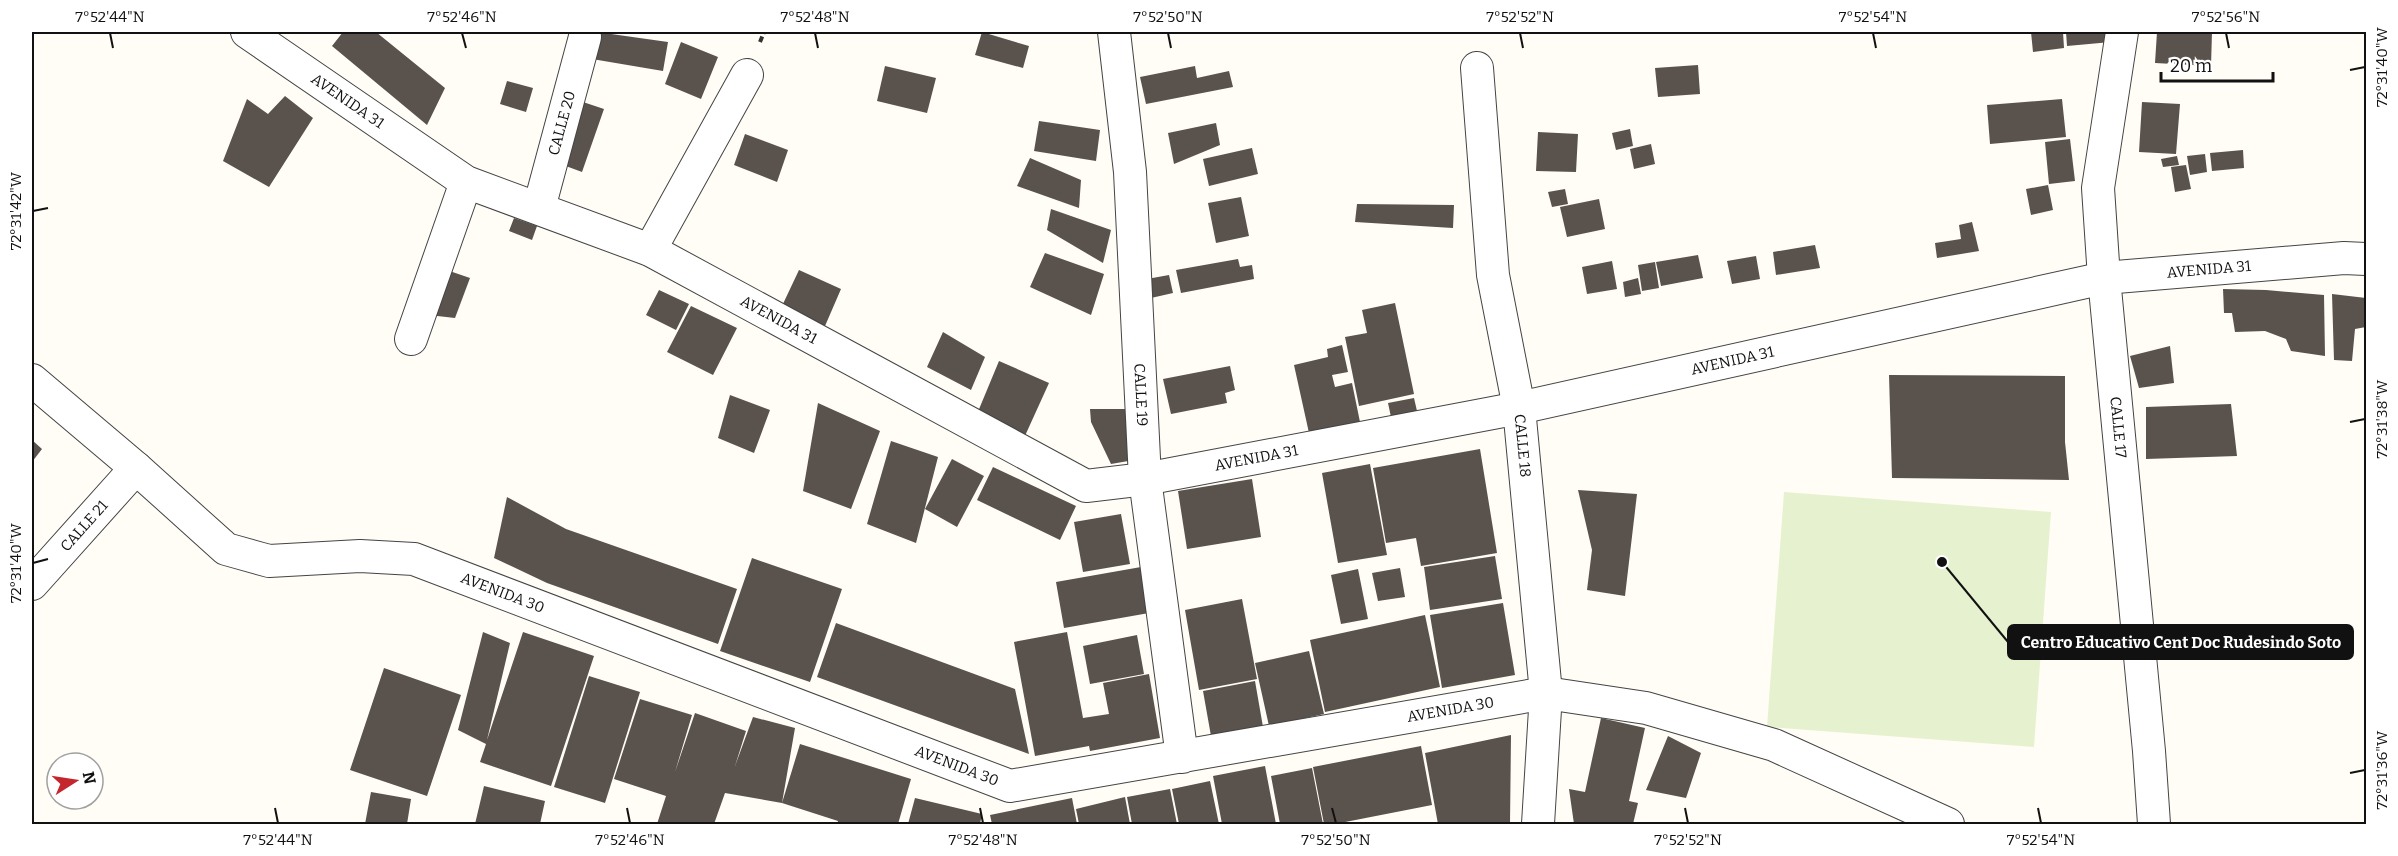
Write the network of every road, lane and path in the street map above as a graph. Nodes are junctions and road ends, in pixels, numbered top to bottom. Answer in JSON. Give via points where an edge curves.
{"nodes":[{"id":1,"x":247,"y":32,"type":"edge"},
{"id":2,"x":1114,"y":32,"type":"edge"},
{"id":3,"x":2122,"y":32,"type":"edge"},
{"id":4,"x":585,"y":37,"type":"dead end"},
{"id":5,"x":1477,"y":68,"type":"dead end"},
{"id":6,"x":747,"y":75,"type":"dead end"},
{"id":7,"x":466,"y":182,"type":"junction"},
{"id":8,"x":539,"y":208,"type":"junction"},
{"id":9,"x":650,"y":250,"type":"junction"},
{"id":10,"x":2367,"y":259,"type":"edge"},
{"id":11,"x":2104,"y":278,"type":"junction"},
{"id":12,"x":411,"y":339,"type":"dead end"},
{"id":13,"x":32,"y":380,"type":"edge"},
{"id":14,"x":1519,"y":408,"type":"junction"},
{"id":15,"x":136,"y":468,"type":"junction"},
{"id":16,"x":1145,"y":479,"type":"junction"},
{"id":17,"x":32,"y":584,"type":"edge"},
{"id":18,"x":1546,"y":693,"type":"junction"},
{"id":19,"x":1182,"y":757,"type":"junction"},
{"id":20,"x":1538,"y":825,"type":"edge"},
{"id":21,"x":1948,"y":825,"type":"edge"},
{"id":22,"x":2154,"y":825,"type":"edge"}],
"edges":[{"from":1,"to":7,"type":"street","name":"AVENIDA 31"},
{"from":2,"to":16,"type":"street","name":"CALLE 19","via":[[1130,172]]},
{"from":3,"to":11,"type":"street","name":"CALLE 17","via":[[2098,188]]},
{"from":4,"to":8,"type":"street","name":"CALLE 20"},
{"from":5,"to":14,"type":"street","name":"CALLE 18","via":[[1493,275]]},
{"from":6,"to":9,"type":"street"},
{"from":7,"to":8,"type":"street","name":"AVENIDA 31"},
{"from":7,"to":12,"type":"street"},
{"from":8,"to":9,"type":"street","name":"AVENIDA 31"},
{"from":9,"to":16,"type":"street","name":"AVENIDA 31","via":[[1086,486]]},
{"from":10,"to":11,"type":"street","name":"AVENIDA 31"},
{"from":11,"to":14,"type":"street","name":"AVENIDA 31"},
{"from":11,"to":22,"type":"street","name":"CALLE 17"},
{"from":13,"to":15,"type":"street","name":"AVENIDA 30"},
{"from":14,"to":16,"type":"street","name":"AVENIDA 31"},
{"from":14,"to":18,"type":"street","name":"CALLE 18"},
{"from":15,"to":17,"type":"street","name":"CALLE 21"},
{"from":15,"to":19,"type":"street","name":"AVENIDA 30","via":[[226,549],[269,561],[360,556],[414,559],[1010,786]]},
{"from":16,"to":19,"type":"street","name":"CALLE 19"},
{"from":18,"to":19,"type":"street","name":"AVENIDA 30"},
{"from":18,"to":20,"type":"street","name":"CALLE 18"},
{"from":18,"to":21,"type":"street","name":"AVENIDA 30","via":[[1646,708],[1774,745]]}]}
